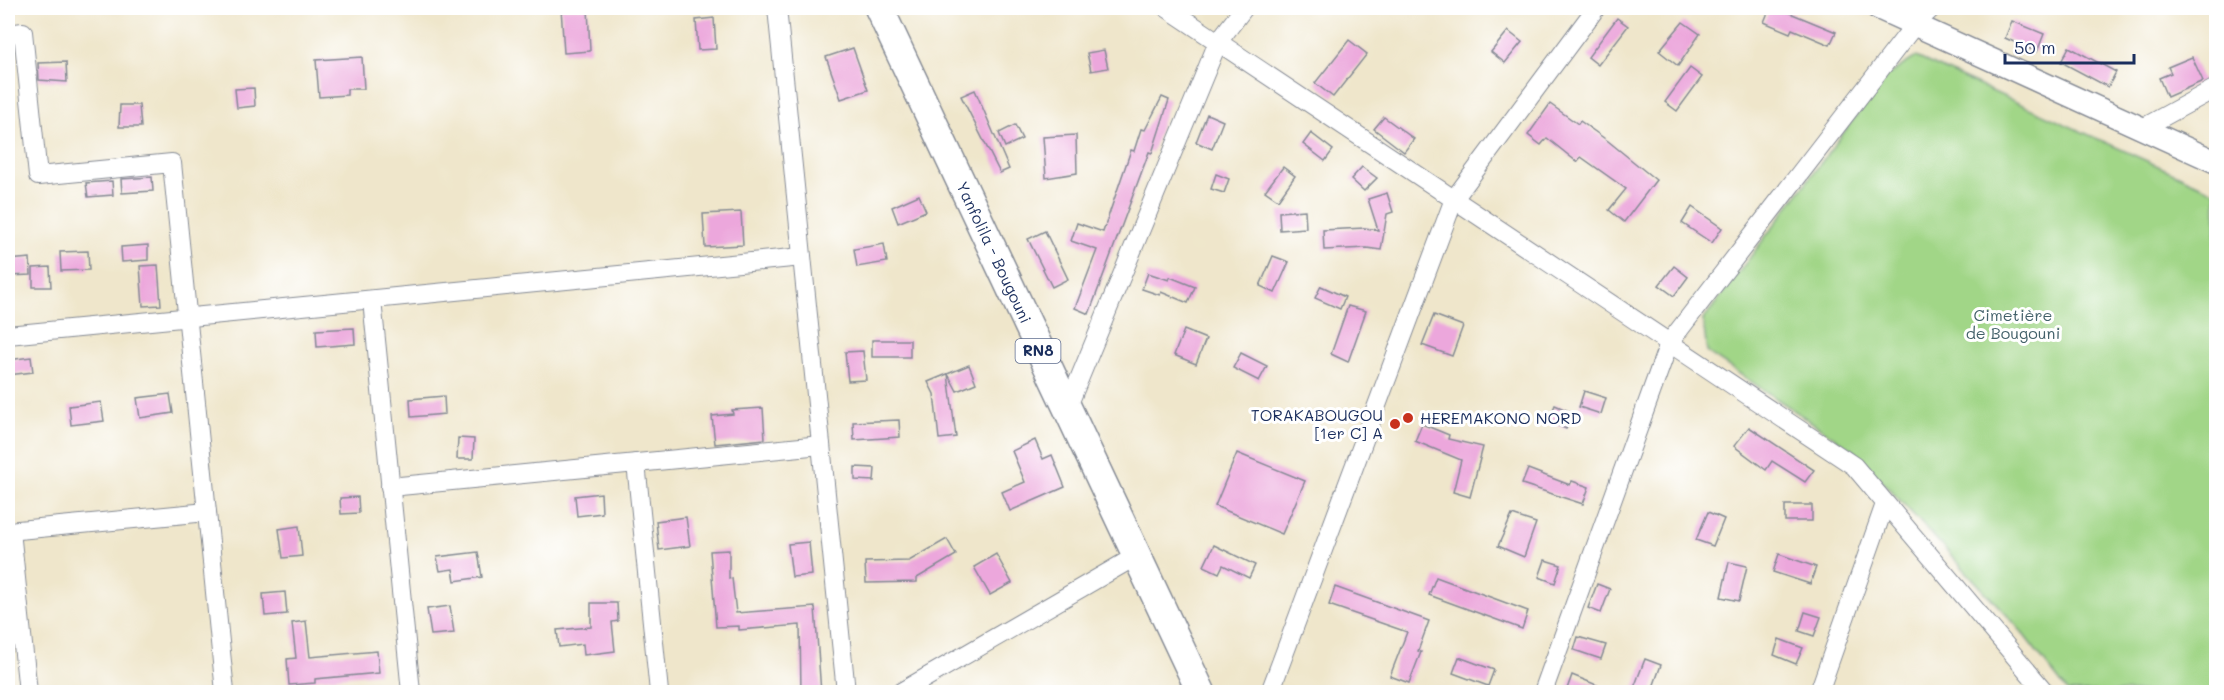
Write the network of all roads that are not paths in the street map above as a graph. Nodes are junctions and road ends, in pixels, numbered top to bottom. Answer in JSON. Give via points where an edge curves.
{"nodes":[{"id":1,"x":777,"y":8,"type":"edge"},
{"id":2,"x":879,"y":8,"type":"edge"},
{"id":3,"x":1167,"y":8,"type":"edge"},
{"id":4,"x":1244,"y":8,"type":"edge"},
{"id":5,"x":1596,"y":8,"type":"edge"},
{"id":6,"x":1878,"y":8,"type":"edge"},
{"id":7,"x":1932,"y":8,"type":"edge"},
{"id":8,"x":1916,"y":23,"type":"junction"},
{"id":9,"x":8,"y":34,"type":"edge"},
{"id":10,"x":1218,"y":42,"type":"junction"},
{"id":11,"x":2217,"y":88,"type":"edge"},
{"id":12,"x":2141,"y":129,"type":"junction"},
{"id":13,"x":2217,"y":162,"type":"edge"},
{"id":14,"x":1454,"y":199,"type":"junction"},
{"id":15,"x":802,"y":257,"type":"junction"},
{"id":16,"x":372,"y":300,"type":"junction"},
{"id":17,"x":188,"y":318,"type":"junction"},
{"id":18,"x":8,"y":335,"type":"edge"},
{"id":19,"x":1669,"y":343,"type":"junction"},
{"id":20,"x":1066,"y":411,"type":"junction"},
{"id":21,"x":821,"y":445,"type":"junction"},
{"id":22,"x":636,"y":463,"type":"junction"},
{"id":23,"x":390,"y":487,"type":"junction"},
{"id":24,"x":1885,"y":504,"type":"junction"},
{"id":25,"x":207,"y":512,"type":"junction"},
{"id":26,"x":9,"y":531,"type":"edge"},
{"id":27,"x":1138,"y":555,"type":"junction"},
{"id":28,"x":28,"y":693,"type":"edge"},
{"id":29,"x":225,"y":693,"type":"edge"},
{"id":30,"x":411,"y":693,"type":"edge"},
{"id":31,"x":658,"y":693,"type":"edge"},
{"id":32,"x":846,"y":693,"type":"edge"},
{"id":33,"x":901,"y":693,"type":"edge"},
{"id":34,"x":1201,"y":693,"type":"edge"},
{"id":35,"x":1270,"y":693,"type":"edge"},
{"id":36,"x":1543,"y":693,"type":"edge"},
{"id":37,"x":1819,"y":693,"type":"edge"},
{"id":38,"x":2045,"y":693,"type":"edge"}],
"edges":[{"from":1,"to":15,"type":"street"},
{"from":2,"to":20,"type":"main road","name":"Yanfolila - Bougouni","number":"RN8"},
{"from":3,"to":10,"type":"street"},
{"from":4,"to":10,"type":"street"},
{"from":5,"to":14,"type":"street"},
{"from":6,"to":8,"type":"street"},
{"from":7,"to":8,"type":"street"},
{"from":8,"to":12,"type":"street"},
{"from":8,"to":19,"type":"street"},
{"from":9,"to":17,"type":"street","via":[[23,32],[38,176],[172,163]]},
{"from":10,"to":14,"type":"street"},
{"from":10,"to":20,"type":"street"},
{"from":11,"to":12,"type":"street"},
{"from":12,"to":13,"type":"street"},
{"from":14,"to":19,"type":"street"},
{"from":14,"to":35,"type":"street"},
{"from":15,"to":16,"type":"street"},
{"from":15,"to":21,"type":"street"},
{"from":16,"to":17,"type":"street"},
{"from":16,"to":23,"type":"street"},
{"from":17,"to":18,"type":"street"},
{"from":17,"to":25,"type":"street"},
{"from":19,"to":24,"type":"street","via":[[1854,466]]},
{"from":19,"to":36,"type":"street"},
{"from":20,"to":27,"type":"main road","name":"Yanfolila - Bougouni","number":"RN8"},
{"from":21,"to":22,"type":"street"},
{"from":21,"to":32,"type":"street"},
{"from":22,"to":23,"type":"street"},
{"from":22,"to":31,"type":"street"},
{"from":23,"to":30,"type":"street"},
{"from":24,"to":37,"type":"street"},
{"from":24,"to":38,"type":"street"},
{"from":25,"to":26,"type":"street"},
{"from":25,"to":29,"type":"street"},
{"from":26,"to":28,"type":"street"},
{"from":27,"to":33,"type":"street"},
{"from":27,"to":34,"type":"main road","name":"Yanfolila - Bougouni","number":"RN8"}]}
